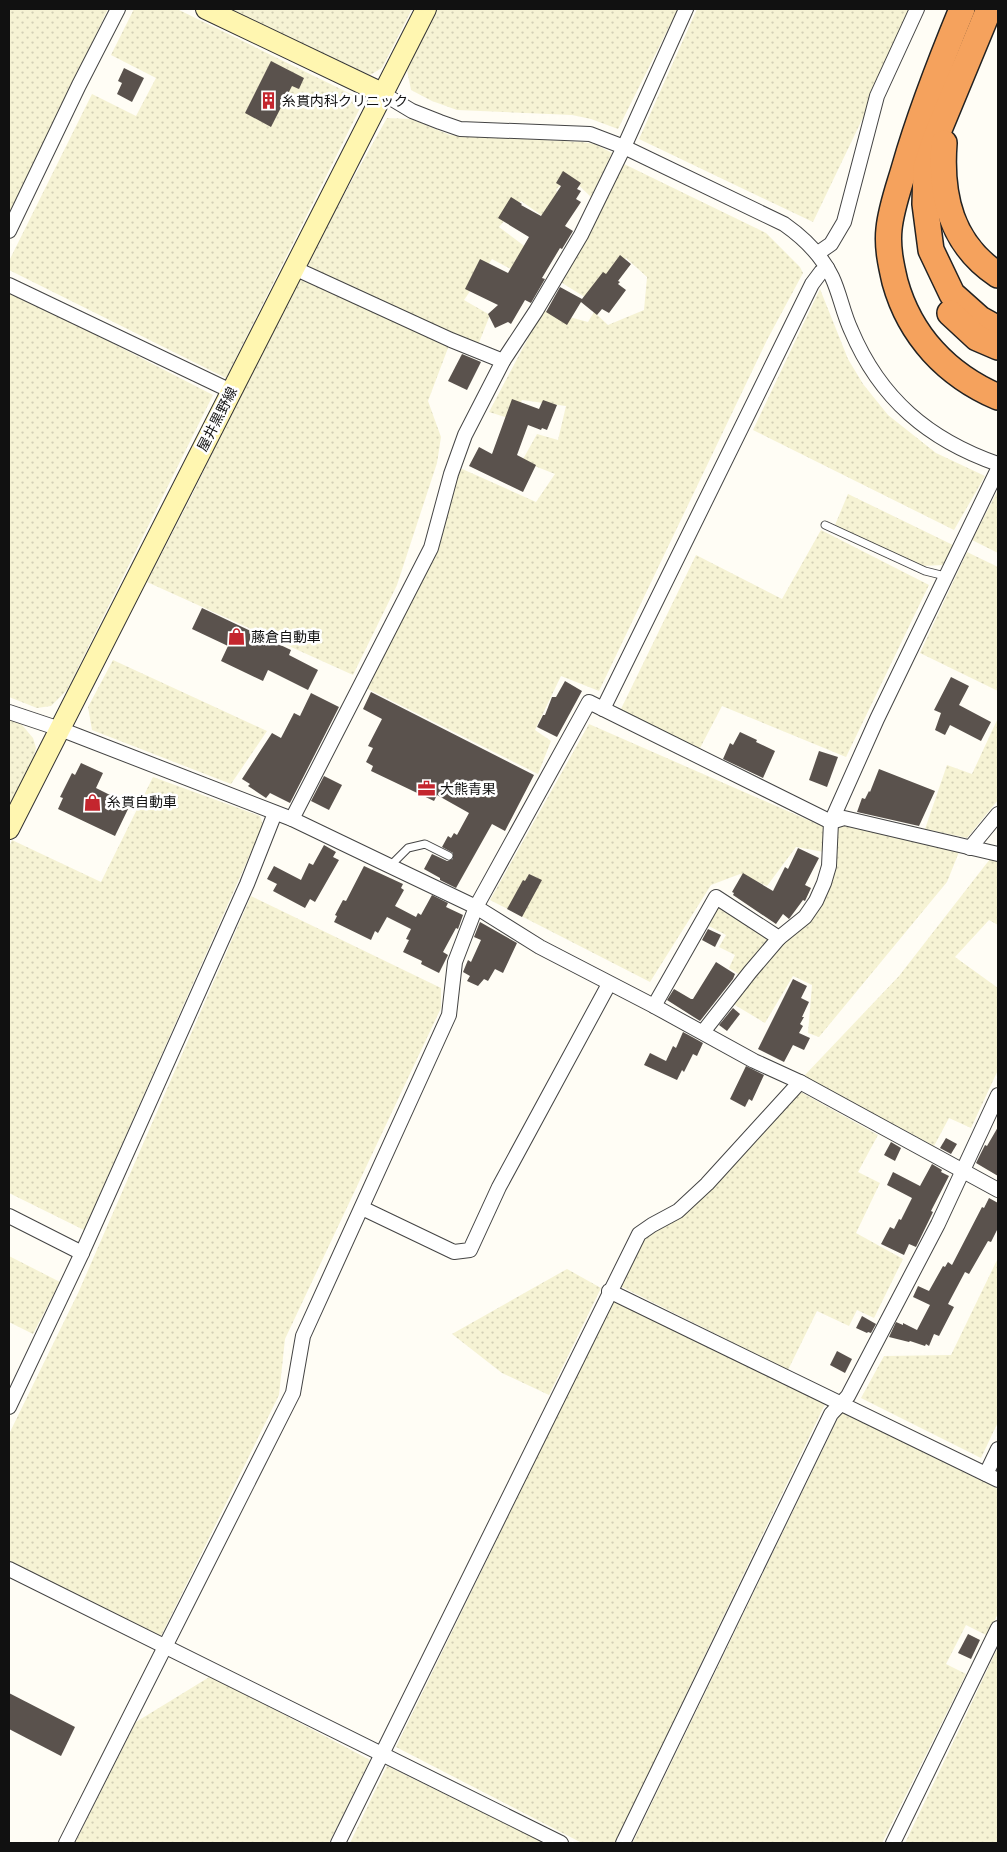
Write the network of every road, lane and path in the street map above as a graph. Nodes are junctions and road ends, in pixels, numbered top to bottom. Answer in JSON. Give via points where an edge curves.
{"nodes":[{"id":1,"x":118,"y":9,"type":"edge"},
{"id":2,"x":206,"y":9,"type":"edge"},
{"id":3,"x":426,"y":9,"type":"edge"},
{"id":4,"x":686,"y":9,"type":"edge"},
{"id":5,"x":917,"y":9,"type":"edge"},
{"id":6,"x":962,"y":9,"type":"edge"},
{"id":7,"x":989,"y":9,"type":"edge"},
{"id":8,"x":382,"y":93,"type":"junction"},
{"id":9,"x":954,"y":97,"type":"junction"},
{"id":10,"x":624,"y":147,"type":"junction"},
{"id":11,"x":910,"y":148,"type":"junction"},
{"id":12,"x":9,"y":231,"type":"edge"},
{"id":13,"x":818,"y":253,"type":"junction"},
{"id":14,"x":294,"y":268,"type":"junction"},
{"id":15,"x":827,"y":268,"type":"junction"},
{"id":16,"x":998,"y":276,"type":"edge"},
{"id":17,"x":9,"y":285,"type":"edge"},
{"id":18,"x":998,"y":329,"type":"edge"},
{"id":19,"x":998,"y":347,"type":"edge"},
{"id":20,"x":503,"y":361,"type":"junction"},
{"id":21,"x":231,"y":391,"type":"junction"},
{"id":22,"x":998,"y":397,"type":"edge"},
{"id":23,"x":998,"y":464,"type":"edge"},
{"id":24,"x":998,"y":469,"type":"edge"},
{"id":25,"x":825,"y":525,"type":"dead end"},
{"id":26,"x":945,"y":576,"type":"junction"},
{"id":27,"x":603,"y":709,"type":"junction"},
{"id":28,"x":9,"y":712,"type":"edge"},
{"id":29,"x":60,"y":729,"type":"junction"},
{"id":30,"x":275,"y":813,"type":"junction"},
{"id":31,"x":998,"y":814,"type":"edge"},
{"id":32,"x":292,"y":819,"type":"junction"},
{"id":33,"x":831,"y":822,"type":"junction"},
{"id":34,"x":9,"y":829,"type":"edge"},
{"id":35,"x":970,"y":848,"type":"junction"},
{"id":36,"x":998,"y":854,"type":"edge"},
{"id":37,"x":449,"y":856,"type":"dead end"},
{"id":38,"x":390,"y":866,"type":"junction"},
{"id":39,"x":476,"y":907,"type":"junction"},
{"id":40,"x":779,"y":938,"type":"junction"},
{"id":41,"x":609,"y":984,"type":"junction"},
{"id":42,"x":654,"y":1006,"type":"junction"},
{"id":43,"x":703,"y":1032,"type":"junction"},
{"id":44,"x":800,"y":1082,"type":"junction"},
{"id":45,"x":998,"y":1095,"type":"edge"},
{"id":46,"x":962,"y":1171,"type":"junction"},
{"id":47,"x":998,"y":1190,"type":"edge"},
{"id":48,"x":362,"y":1208,"type":"junction"},
{"id":49,"x":9,"y":1216,"type":"edge"},
{"id":50,"x":82,"y":1253,"type":"junction"},
{"id":51,"x":610,"y":1291,"type":"junction"},
{"id":52,"x":840,"y":1404,"type":"junction"},
{"id":53,"x":9,"y":1407,"type":"edge"},
{"id":54,"x":998,"y":1448,"type":"edge"},
{"id":55,"x":992,"y":1477,"type":"edge"},
{"id":56,"x":9,"y":1569,"type":"edge"},
{"id":57,"x":998,"y":1628,"type":"edge"},
{"id":58,"x":166,"y":1646,"type":"junction"},
{"id":59,"x":381,"y":1754,"type":"junction"},
{"id":60,"x":66,"y":1843,"type":"edge"},
{"id":61,"x":338,"y":1843,"type":"edge"},
{"id":62,"x":561,"y":1843,"type":"edge"},
{"id":63,"x":623,"y":1843,"type":"edge"},
{"id":64,"x":893,"y":1843,"type":"edge"}],
"edges":[{"from":1,"to":12,"type":"street"},
{"from":2,"to":8,"type":"main road"},
{"from":3,"to":8,"type":"main road","name":"屋井黒野線"},
{"from":4,"to":10,"type":"street"},
{"from":5,"to":13,"type":"street","via":[[877,96],[844,222],[831,244]]},
{"from":6,"to":11,"type":"highway"},
{"from":7,"to":9,"type":"highway"},
{"from":8,"to":10,"type":"street","via":[[412,111],[460,128],[590,134]]},
{"from":8,"to":14,"type":"main road","name":"屋井黒野線"},
{"from":9,"to":16,"type":"highway","via":[[945,126],[942,162],[947,204],[966,245]]},
{"from":9,"to":18,"type":"highway","via":[[926,167],[925,204],[931,250],[952,294],[980,319]]},
{"from":10,"to":13,"type":"street","via":[[784,224]]},
{"from":10,"to":20,"type":"street","via":[[581,235]]},
{"from":11,"to":19,"type":"highway","via":[[906,187],[911,227],[921,265],[944,306],[977,338]]},
{"from":11,"to":22,"type":"highway","via":[[889,230],[890,262],[900,298],[916,331],[937,356],[964,378]]},
{"from":13,"to":15,"type":"street"},
{"from":14,"to":20,"type":"street"},
{"from":14,"to":21,"type":"main road","name":"屋井黒野線"},
{"from":15,"to":23,"type":"street","via":[[861,352],[887,391],[919,424],[941,439],[962,451]]},
{"from":15,"to":27,"type":"street","via":[[812,284]]},
{"from":17,"to":21,"type":"street"},
{"from":20,"to":32,"type":"street","via":[[462,443],[431,548]]},
{"from":21,"to":29,"type":"main road","name":"屋井黒野線"},
{"from":24,"to":26,"type":"street"},
{"from":25,"to":26,"type":"lane","via":[[925,571]]},
{"from":26,"to":33,"type":"street"},
{"from":27,"to":33,"type":"street"},
{"from":27,"to":39,"type":"street","via":[[589,702]]},
{"from":28,"to":29,"type":"street"},
{"from":29,"to":30,"type":"street"},
{"from":29,"to":34,"type":"main road","name":"屋井黒野線"},
{"from":30,"to":32,"type":"street"},
{"from":30,"to":50,"type":"street","via":[[248,884]]},
{"from":31,"to":35,"type":"street"},
{"from":32,"to":38,"type":"street"},
{"from":33,"to":35,"type":"street","via":[[844,818]]},
{"from":33,"to":40,"type":"street","via":[[829,866],[816,901],[805,917]]},
{"from":35,"to":36,"type":"street"},
{"from":37,"to":38,"type":"lane","via":[[425,844],[408,848]]},
{"from":38,"to":39,"type":"street"},
{"from":39,"to":41,"type":"street","via":[[540,947]]},
{"from":39,"to":48,"type":"street","via":[[455,962],[449,1015]]},
{"from":40,"to":42,"type":"street","via":[[716,897]]},
{"from":40,"to":43,"type":"street"},
{"from":41,"to":42,"type":"street"},
{"from":41,"to":48,"type":"street","via":[[499,1187],[470,1250],[454,1252]]},
{"from":42,"to":43,"type":"street"},
{"from":43,"to":44,"type":"street"},
{"from":44,"to":46,"type":"street"},
{"from":44,"to":51,"type":"street","via":[[707,1184],[678,1211],[639,1234]]},
{"from":45,"to":46,"type":"street"},
{"from":46,"to":47,"type":"street"},
{"from":46,"to":52,"type":"street","via":[[938,1224],[848,1396]]},
{"from":48,"to":58,"type":"street","via":[[303,1336],[293,1393]]},
{"from":49,"to":50,"type":"street"},
{"from":50,"to":53,"type":"street"},
{"from":51,"to":52,"type":"street"},
{"from":51,"to":59,"type":"street"},
{"from":52,"to":55,"type":"street"},
{"from":52,"to":63,"type":"street","via":[[826,1423]]},
{"from":54,"to":55,"type":"street"},
{"from":56,"to":58,"type":"street"},
{"from":57,"to":64,"type":"street"},
{"from":58,"to":59,"type":"street"},
{"from":58,"to":60,"type":"street"},
{"from":59,"to":61,"type":"street"},
{"from":59,"to":62,"type":"street"}]}
